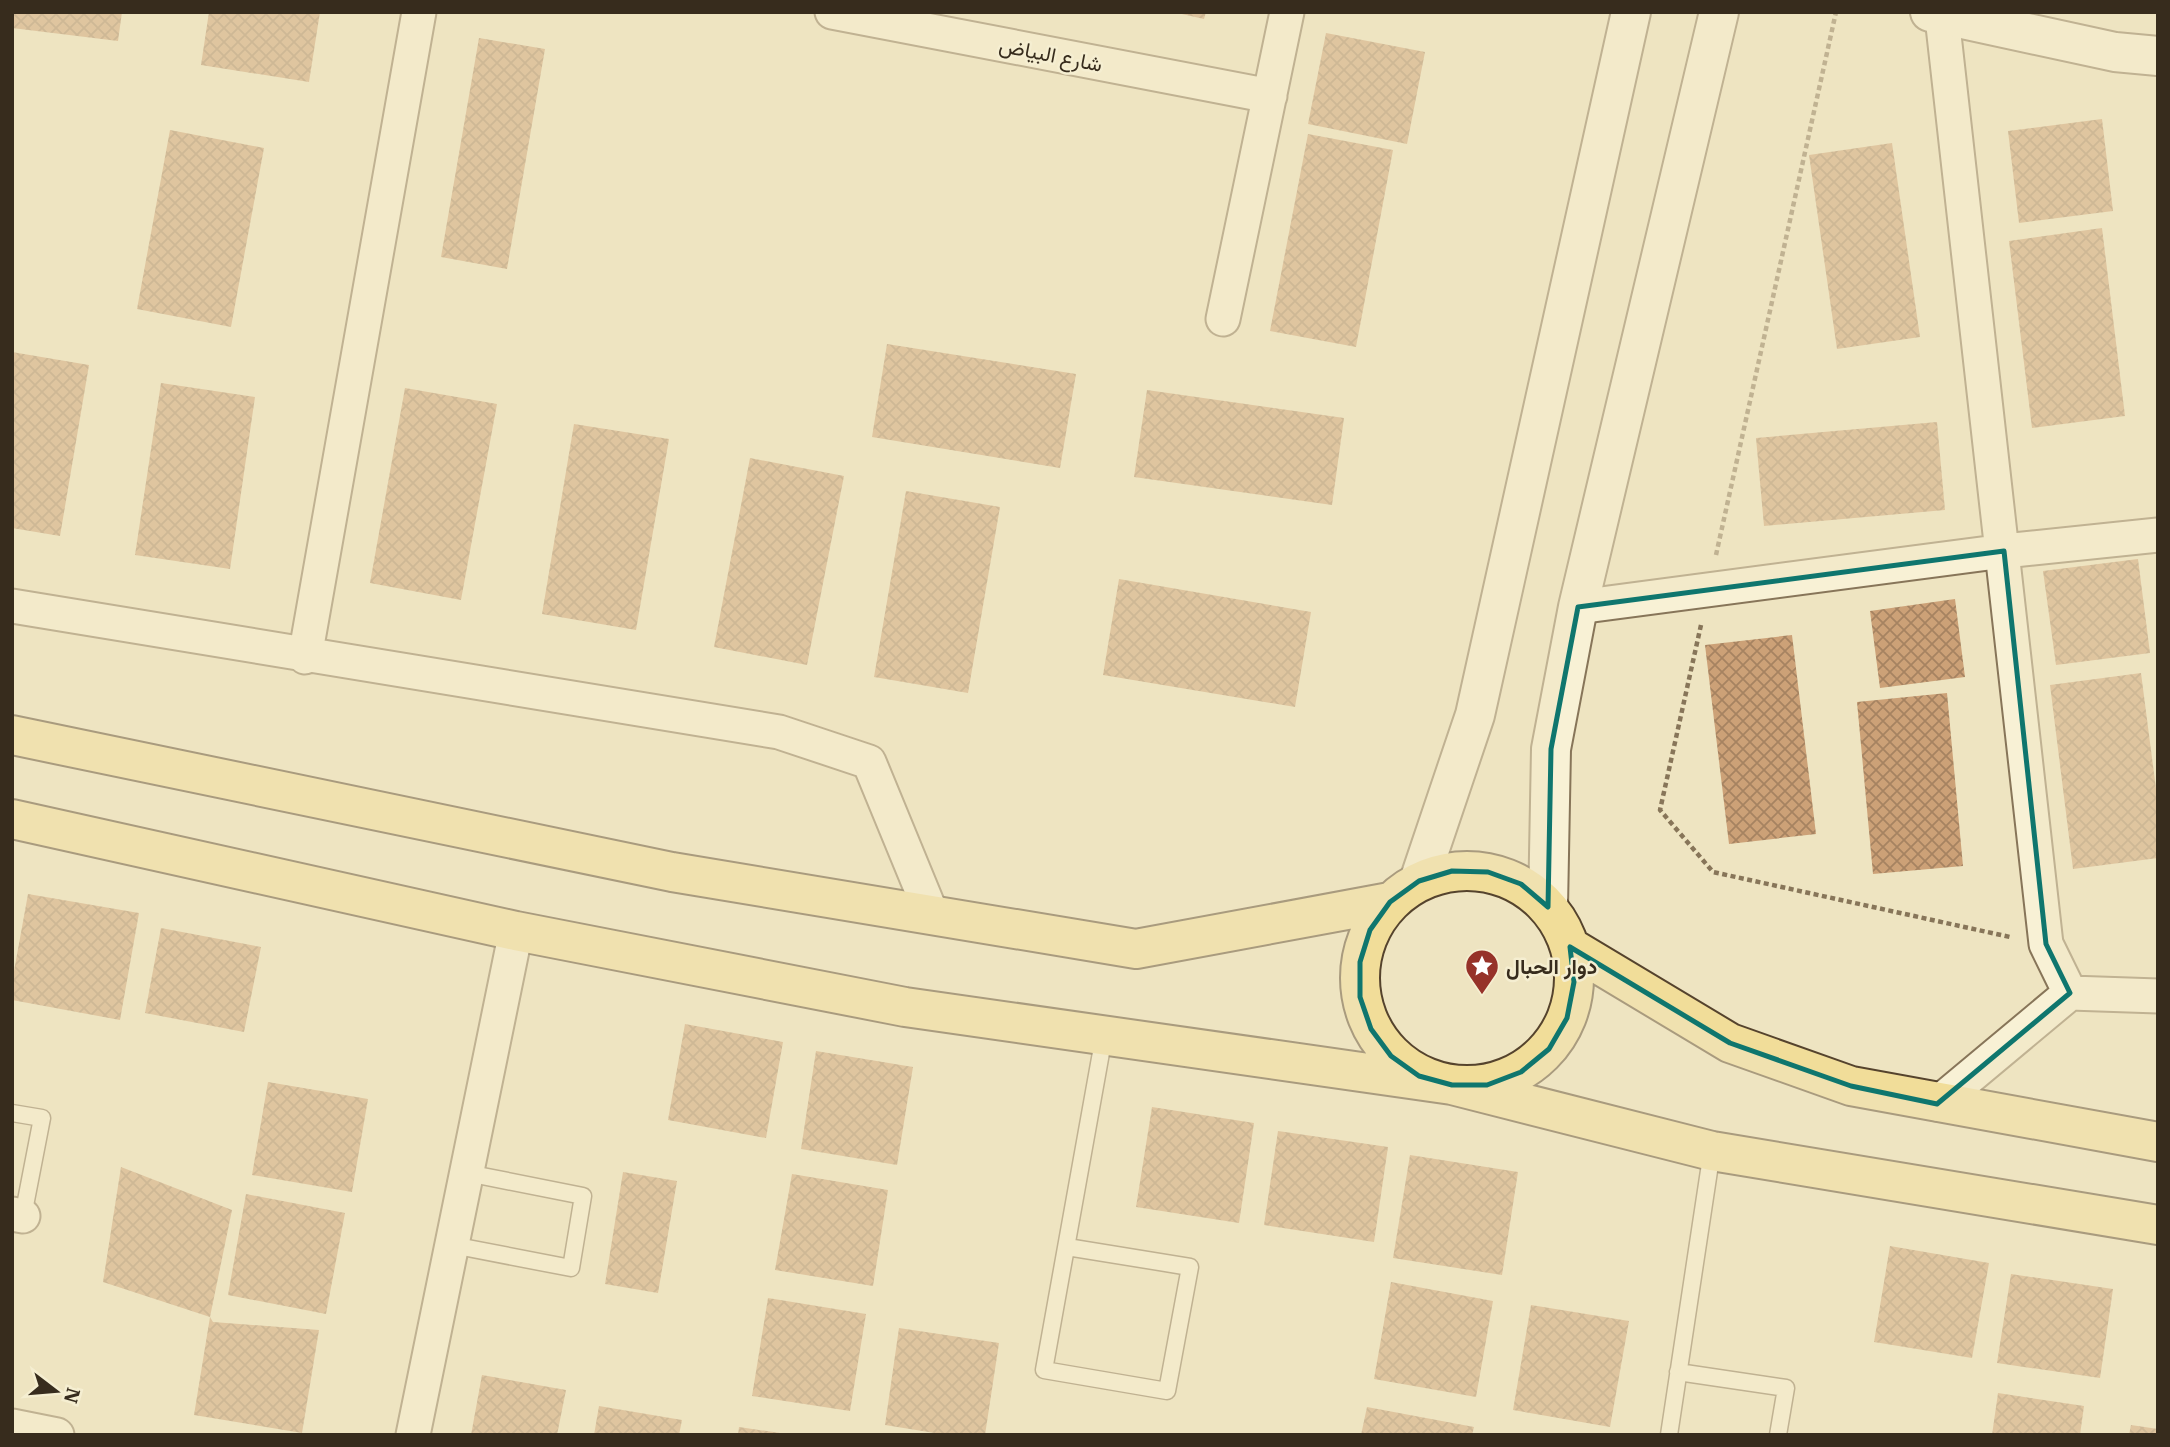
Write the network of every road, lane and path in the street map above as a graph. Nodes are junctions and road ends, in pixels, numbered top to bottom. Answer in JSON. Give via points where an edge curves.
{"nodes":[{"id":1,"x":419,"y":12,"type":"edge"},
{"id":2,"x":832,"y":12,"type":"edge"},
{"id":3,"x":1287,"y":12,"type":"edge"},
{"id":4,"x":1631,"y":12,"type":"edge"},
{"id":5,"x":1688,"y":12,"type":"edge"},
{"id":6,"x":1706,"y":12,"type":"edge"},
{"id":7,"x":1719,"y":12,"type":"edge"},
{"id":8,"x":1936,"y":15,"type":"edge"},
{"id":9,"x":2158,"y":56,"type":"edge"},
{"id":10,"x":1270,"y":96,"type":"junction"},
{"id":11,"x":1223,"y":319,"type":"dead end"},
{"id":12,"x":2158,"y":535,"type":"edge"},
{"id":13,"x":2004,"y":551,"type":"junction"},
{"id":14,"x":12,"y":606,"type":"edge"},
{"id":15,"x":1578,"y":607,"type":"junction"},
{"id":16,"x":305,"y":657,"type":"junction"},
{"id":17,"x":12,"y":735,"type":"edge"},
{"id":18,"x":12,"y":819,"type":"edge"},
{"id":19,"x":1404,"y":892,"type":"junction"},
{"id":20,"x":1548,"y":907,"type":"junction"},
{"id":21,"x":932,"y":915,"type":"junction"},
{"id":22,"x":516,"y":931,"type":"junction"},
{"id":23,"x":1570,"y":947,"type":"junction"},
{"id":24,"x":2070,"y":993,"type":"junction"},
{"id":25,"x":2158,"y":996,"type":"edge"},
{"id":26,"x":1104,"y":1036,"type":"junction"},
{"id":27,"x":1452,"y":1085,"type":"junction"},
{"id":28,"x":1937,"y":1104,"type":"junction"},
{"id":29,"x":12,"y":1113,"type":"edge"},
{"id":30,"x":2158,"y":1142,"type":"edge"},
{"id":31,"x":1712,"y":1151,"type":"junction"},
{"id":32,"x":467,"y":1173,"type":"junction"},
{"id":33,"x":18,"y":1215,"type":"edge"},
{"id":34,"x":2158,"y":1225,"type":"edge"},
{"id":35,"x":452,"y":1245,"type":"junction"},
{"id":36,"x":1067,"y":1247,"type":"junction"},
{"id":37,"x":1678,"y":1372,"type":"junction"},
{"id":38,"x":12,"y":1426,"type":"edge"},
{"id":39,"x":57,"y":1435,"type":"edge"},
{"id":40,"x":413,"y":1435,"type":"edge"},
{"id":41,"x":1669,"y":1435,"type":"edge"},
{"id":42,"x":1778,"y":1435,"type":"edge"}],
"edges":[{"from":1,"to":16,"type":"street"},
{"from":2,"to":10,"type":"street","name":"شارع البياض"},
{"from":3,"to":10,"type":"street"},
{"from":4,"to":19,"type":"street","via":[[1475,715]]},
{"from":5,"to":6,"type":"street"},
{"from":7,"to":15,"type":"street"},
{"from":8,"to":9,"type":"street","via":[[2115,52]]},
{"from":8,"to":13,"type":"street"},
{"from":10,"to":11,"type":"street"},
{"from":12,"to":13,"type":"street"},
{"from":13,"to":15,"type":"street"},
{"from":13,"to":24,"type":"street","via":[[2046,944]]},
{"from":14,"to":16,"type":"street"},
{"from":15,"to":20,"type":"street","via":[[1551,749]]},
{"from":16,"to":21,"type":"street","via":[[779,733],[869,762]]},
{"from":17,"to":21,"type":"main road","via":[[673,872]]},
{"from":18,"to":22,"type":"main road"},
{"from":19,"to":20,"type":"main road","via":[[1452,871],[1488,872],[1521,884]]},
{"from":19,"to":21,"type":"main road","via":[[1136,949]]},
{"from":19,"to":27,"type":"main road","via":[[1370,930],[1360,962],[1360,997],[1371,1029],[1391,1056],[1419,1076]]},
{"from":20,"to":23,"type":"main road"},
{"from":22,"to":26,"type":"main road","via":[[905,1007]]},
{"from":22,"to":32,"type":"street"},
{"from":23,"to":27,"type":"main road","via":[[1574,982],[1567,1018],[1549,1049],[1521,1072],[1488,1085]]},
{"from":23,"to":28,"type":"main road","via":[[1730,1043],[1851,1086]]},
{"from":24,"to":25,"type":"street"},
{"from":24,"to":28,"type":"street"},
{"from":26,"to":27,"type":"main road"},
{"from":26,"to":36,"type":"lane"},
{"from":27,"to":31,"type":"main road"},
{"from":28,"to":30,"type":"main road"},
{"from":29,"to":33,"type":"lane","via":[[42,1118]]},
{"from":31,"to":34,"type":"main road"},
{"from":31,"to":37,"type":"lane"},
{"from":32,"to":35,"type":"street"},
{"from":32,"to":35,"type":"lane","via":[[583,1196],[571,1268]]},
{"from":35,"to":40,"type":"street"},
{"from":36,"to":36,"type":"lane","via":[[1044,1370],[1167,1391],[1189,1267]]},
{"from":37,"to":41,"type":"lane"},
{"from":37,"to":42,"type":"lane","via":[[1786,1388]]},
{"from":38,"to":39,"type":"street"}]}
